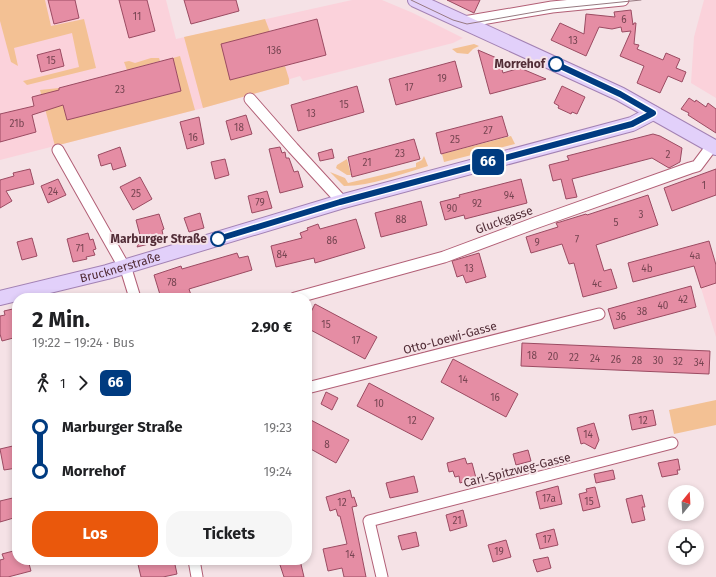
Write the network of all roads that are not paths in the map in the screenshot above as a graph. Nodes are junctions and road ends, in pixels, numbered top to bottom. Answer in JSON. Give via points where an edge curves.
{"nodes":[{"id":1,"x":415,"y":0,"type":"edge"},
{"id":2,"x":622,"y":0,"type":"edge"},
{"id":3,"x":464,"y":22,"type":"junction"},
{"id":4,"x":250,"y":98,"type":"dead end"},
{"id":5,"x":653,"y":113,"type":"junction"},
{"id":6,"x":714,"y":147,"type":"edge"},
{"id":7,"x":58,"y":150,"type":"dead end"},
{"id":8,"x":340,"y":202,"type":"junction"},
{"id":9,"x":124,"y":266,"type":"junction"},
{"id":10,"x":21,"y":293,"type":"edge"},
{"id":11,"x":134,"y":293,"type":"edge"},
{"id":12,"x":312,"y":293,"type":"edge"},
{"id":13,"x":12,"y":295,"type":"edge"},
{"id":14,"x":0,"y":298,"type":"edge"},
{"id":15,"x":599,"y":314,"type":"dead end"},
{"id":16,"x":312,"y":387,"type":"edge"},
{"id":17,"x":672,"y":444,"type":"dead end"},
{"id":18,"x":195,"y":565,"type":"edge"},
{"id":19,"x":197,"y":577,"type":"edge"},
{"id":20,"x":382,"y":577,"type":"edge"}],
"edges":[{"from":1,"to":3,"type":"main road"},
{"from":2,"to":3,"type":"street","via":[[552,7]]},
{"from":3,"to":5,"type":"main road","via":[[609,89]]},
{"from":4,"to":8,"type":"street"},
{"from":5,"to":6,"type":"main road"},
{"from":5,"to":8,"type":"main road","name":"Brucknerstraße","via":[[632,124]]},
{"from":6,"to":12,"type":"street","name":"Gluckgasse","via":[[697,166],[444,257]]},
{"from":7,"to":9,"type":"street"},
{"from":8,"to":9,"type":"main road","name":"Brucknerstraße"},
{"from":9,"to":10,"type":"main road","name":"Brucknerstraße"},
{"from":9,"to":11,"type":"street"},
{"from":13,"to":14,"type":"main road","name":"Brucknerstraße"},
{"from":15,"to":16,"type":"street","name":"Otto-Loewi-Gasse"},
{"from":17,"to":20,"type":"street","name":"Carl-Spitzweg-Gasse","via":[[369,521]]},
{"from":18,"to":19,"type":"street"}]}
